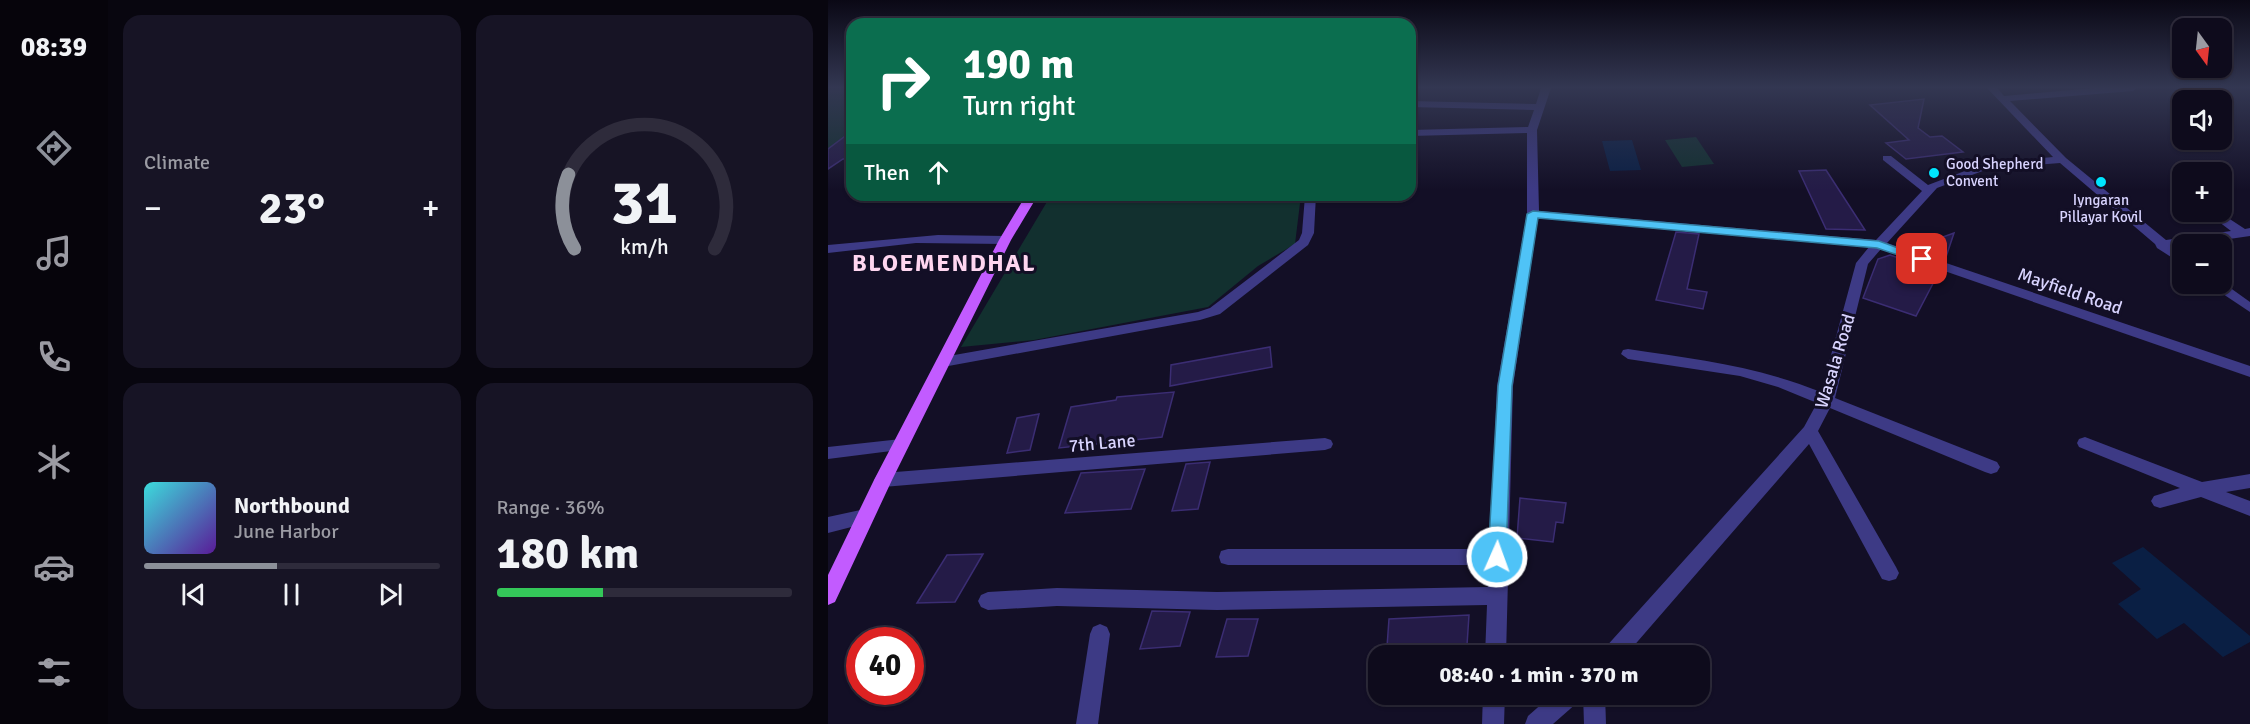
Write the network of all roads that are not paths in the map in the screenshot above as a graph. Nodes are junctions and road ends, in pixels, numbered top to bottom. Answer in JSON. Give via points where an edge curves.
{"nodes":[{"id":1,"x":1535,"y":122,"type":"edge"},
{"id":2,"x":2024,"y":122,"type":"edge"},
{"id":3,"x":1532,"y":130,"type":"junction"},
{"id":4,"x":1416,"y":133,"type":"edge"},
{"id":5,"x":1887,"y":158,"type":"dead end"},
{"id":6,"x":2062,"y":160,"type":"junction"},
{"id":7,"x":1929,"y":191,"type":"junction"},
{"id":8,"x":1028,"y":201,"type":"edge"},
{"id":9,"x":1311,"y":201,"type":"edge"},
{"id":10,"x":1533,"y":214,"type":"junction"},
{"id":11,"x":2229,"y":222,"type":"edge"},
{"id":12,"x":2246,"y":232,"type":"edge"},
{"id":13,"x":1005,"y":240,"type":"junction"},
{"id":14,"x":1879,"y":244,"type":"junction"},
{"id":15,"x":2161,"y":245,"type":"junction"},
{"id":16,"x":828,"y":249,"type":"edge"},
{"id":17,"x":2172,"y":253,"type":"edge"},
{"id":18,"x":2230,"y":294,"type":"edge"},
{"id":19,"x":2250,"y":308,"type":"edge"},
{"id":20,"x":1628,"y":354,"type":"dead end"},
{"id":21,"x":943,"y":362,"type":"junction"},
{"id":22,"x":2250,"y":372,"type":"edge"},
{"id":23,"x":1827,"y":400,"type":"junction"},
{"id":24,"x":1810,"y":431,"type":"junction"},
{"id":25,"x":2085,"y":443,"type":"dead end"},
{"id":26,"x":1325,"y":444,"type":"dead end"},
{"id":27,"x":901,"y":445,"type":"junction"},
{"id":28,"x":828,"y":453,"type":"edge"},
{"id":29,"x":1991,"y":467,"type":"dead end"},
{"id":30,"x":883,"y":480,"type":"junction"},
{"id":31,"x":2250,"y":481,"type":"edge"},
{"id":32,"x":2203,"y":489,"type":"junction"},
{"id":33,"x":2160,"y":501,"type":"dead end"},
{"id":34,"x":2250,"y":508,"type":"edge"},
{"id":35,"x":865,"y":517,"type":"junction"},
{"id":36,"x":828,"y":525,"type":"edge"},
{"id":37,"x":1228,"y":557,"type":"dead end"},
{"id":38,"x":1497,"y":557,"type":"junction"},
{"id":39,"x":1889,"y":573,"type":"dead end"},
{"id":40,"x":828,"y":596,"type":"edge"},
{"id":41,"x":1496,"y":596,"type":"junction"},
{"id":42,"x":988,"y":601,"type":"dead end"},
{"id":43,"x":1100,"y":634,"type":"dead end"},
{"id":44,"x":1495,"y":645,"type":"edge"},
{"id":45,"x":1621,"y":645,"type":"edge"},
{"id":46,"x":1494,"y":705,"type":"edge"},
{"id":47,"x":1558,"y":705,"type":"edge"},
{"id":48,"x":1594,"y":705,"type":"edge"},
{"id":49,"x":1087,"y":724,"type":"edge"},
{"id":50,"x":1493,"y":724,"type":"edge"},
{"id":51,"x":1536,"y":724,"type":"edge"},
{"id":52,"x":1595,"y":724,"type":"edge"}],
"edges":[{"from":1,"to":3,"type":"street"},
{"from":2,"to":6,"type":"street"},
{"from":3,"to":4,"type":"street"},
{"from":3,"to":10,"type":"street"},
{"from":5,"to":7,"type":"street"},
{"from":6,"to":7,"type":"street","name":"Wasala Road","via":[[1986,166]]},
{"from":6,"to":15,"type":"street"},
{"from":7,"to":14,"type":"street","name":"Wasala Road"},
{"from":8,"to":13,"type":"main road"},
{"from":9,"to":21,"type":"street","via":[[1304,242],[1215,311]]},
{"from":10,"to":14,"type":"street","name":"Mayfield Road"},
{"from":10,"to":38,"type":"street","via":[[1505,386]]},
{"from":11,"to":12,"type":"street"},
{"from":12,"to":15,"type":"street"},
{"from":13,"to":16,"type":"street","via":[[947,236]]},
{"from":13,"to":21,"type":"main road"},
{"from":14,"to":22,"type":"street","name":"Mayfield Road"},
{"from":14,"to":23,"type":"street","name":"Wasala Road","via":[[1863,263]]},
{"from":15,"to":17,"type":"street"},
{"from":18,"to":19,"type":"street"},
{"from":20,"to":23,"type":"street","via":[[1740,371],[1783,382]]},
{"from":21,"to":27,"type":"main road"},
{"from":23,"to":24,"type":"street","name":"Wasala Road"},
{"from":23,"to":29,"type":"street"},
{"from":24,"to":39,"type":"street"},
{"from":24,"to":45,"type":"street","name":"Wasala Road"},
{"from":25,"to":32,"type":"street"},
{"from":26,"to":30,"type":"street","name":"7th Lane"},
{"from":27,"to":28,"type":"street"},
{"from":27,"to":30,"type":"main road"},
{"from":30,"to":35,"type":"main road"},
{"from":31,"to":32,"type":"street"},
{"from":32,"to":33,"type":"street"},
{"from":32,"to":34,"type":"street"},
{"from":35,"to":36,"type":"street"},
{"from":35,"to":40,"type":"main road"},
{"from":37,"to":38,"type":"street"},
{"from":38,"to":41,"type":"street"},
{"from":41,"to":42,"type":"street","via":[[1217,601],[1057,597]]},
{"from":41,"to":44,"type":"street"},
{"from":43,"to":49,"type":"street"},
{"from":46,"to":50,"type":"street"},
{"from":47,"to":51,"type":"street"},
{"from":48,"to":52,"type":"street"}]}
